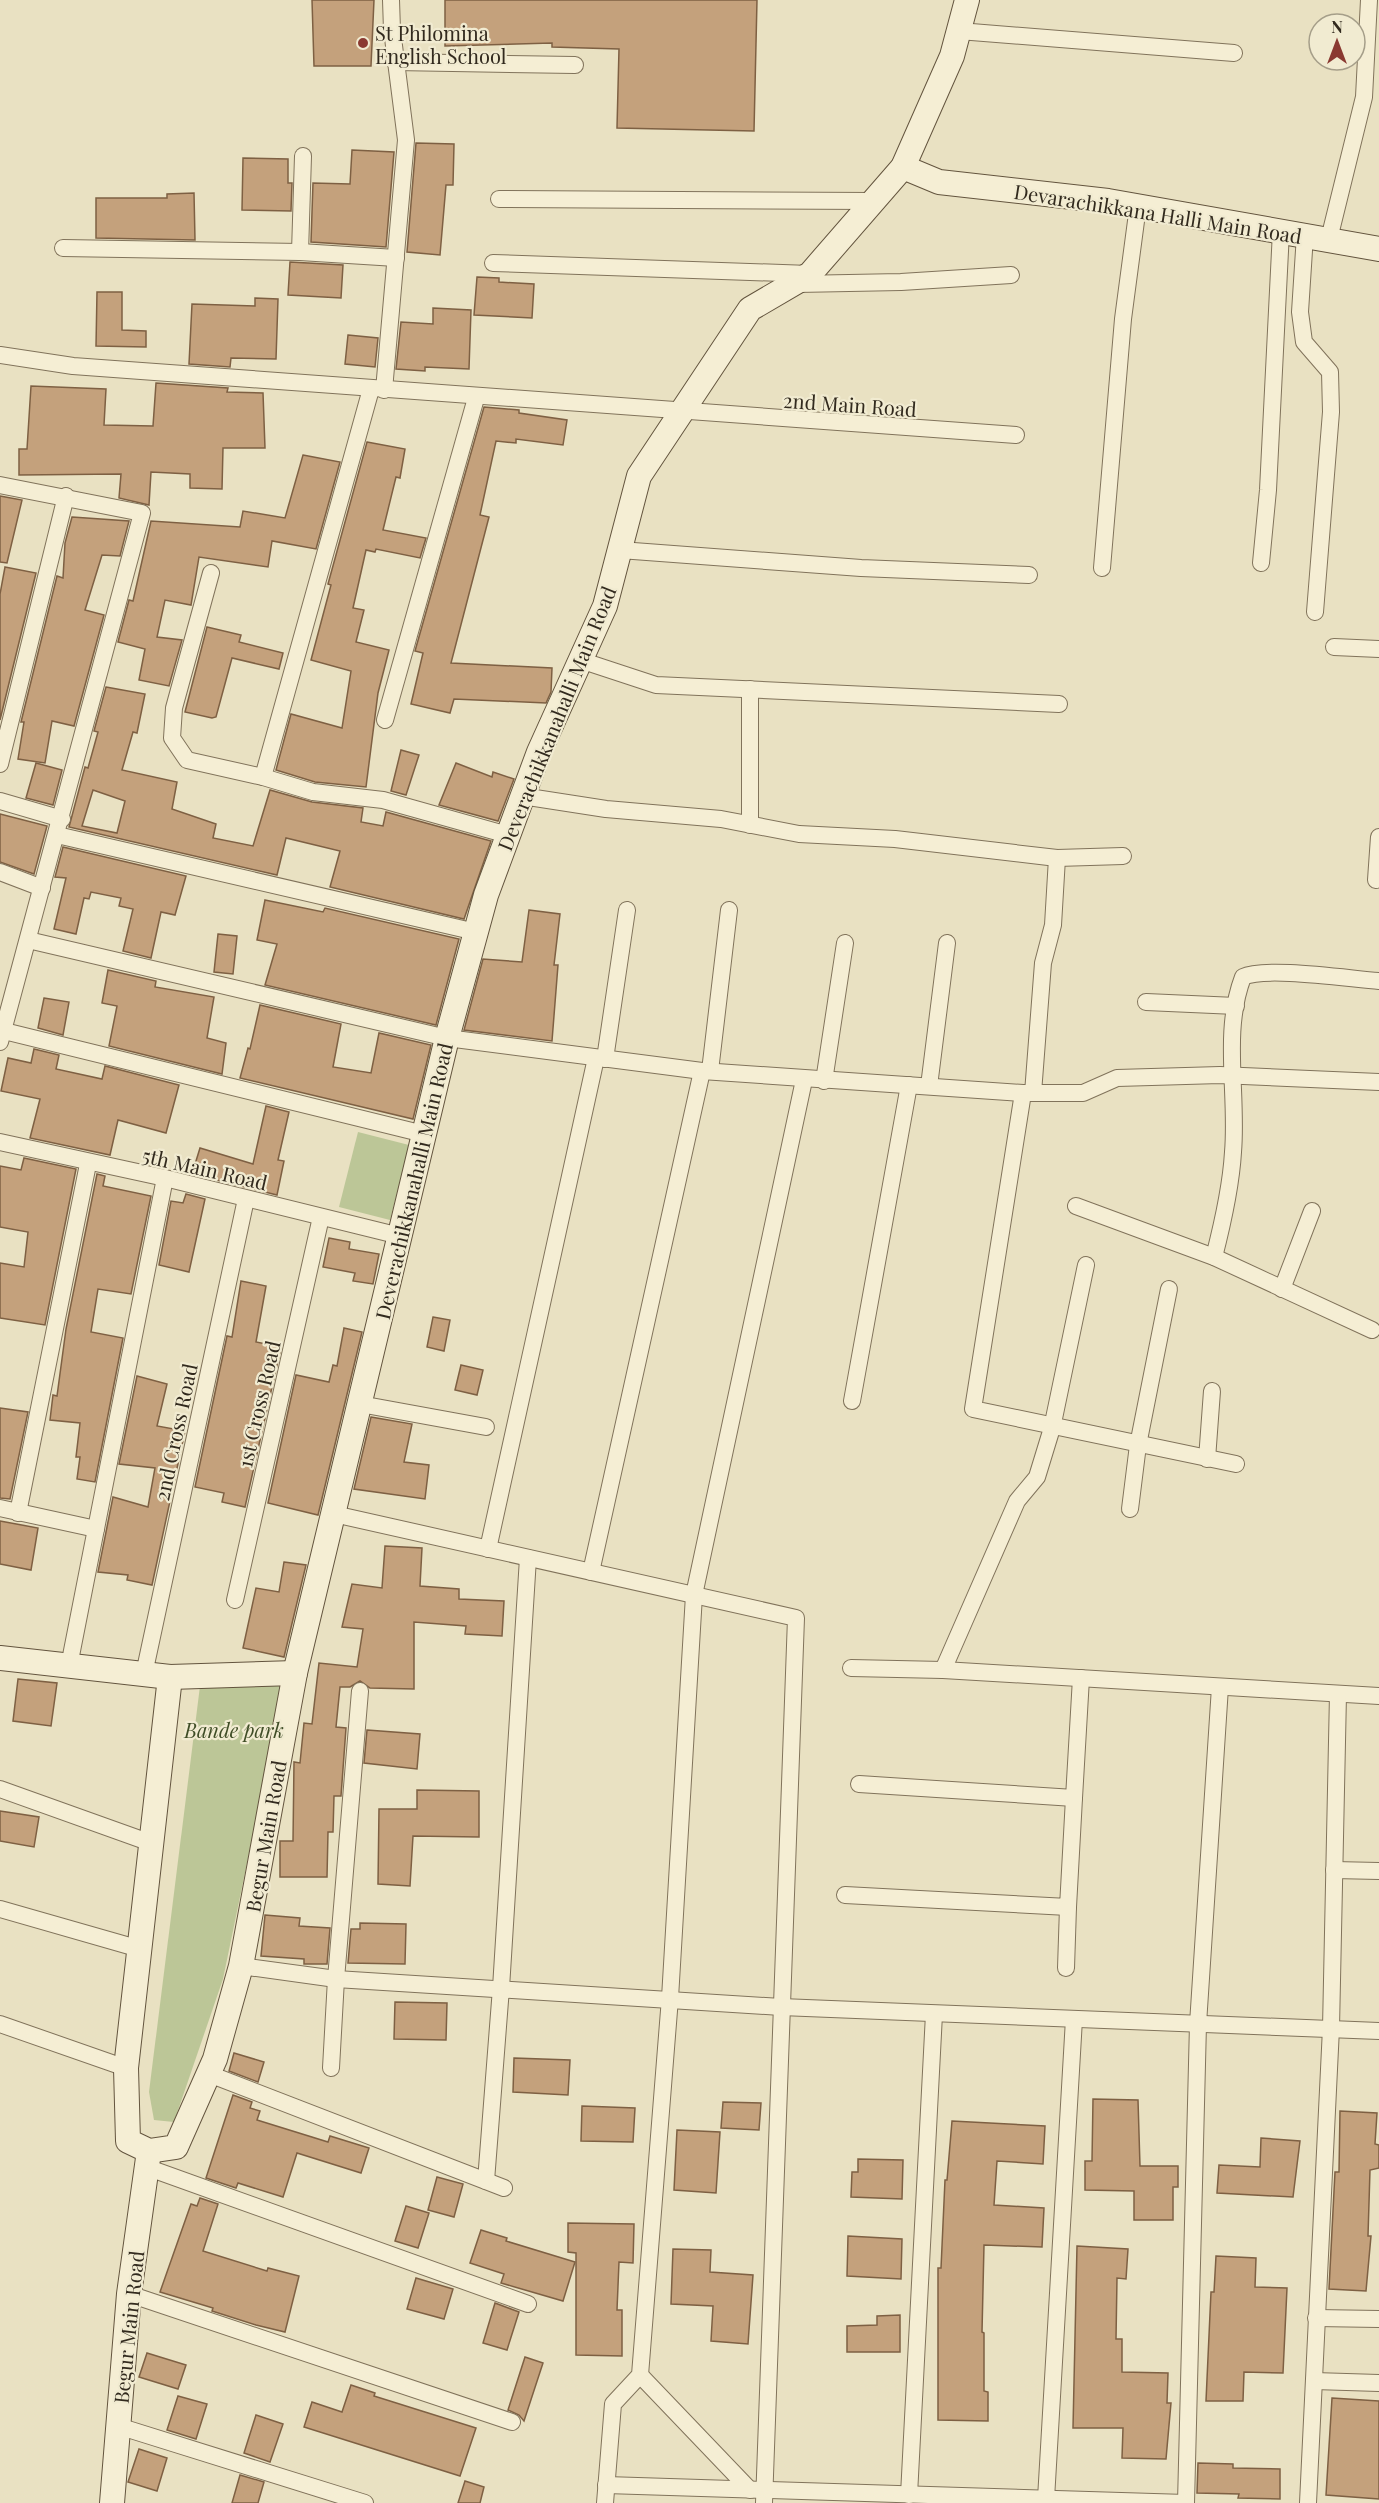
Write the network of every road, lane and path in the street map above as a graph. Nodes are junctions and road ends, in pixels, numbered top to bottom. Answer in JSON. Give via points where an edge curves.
{"nodes":[{"id":1,"x":391,"y":0,"type":"edge"},
{"id":2,"x":967,"y":0,"type":"edge"},
{"id":3,"x":1370,"y":0,"type":"edge"},
{"id":4,"x":1373,"y":25,"type":"edge"},
{"id":5,"x":959,"y":31,"type":"junction"},
{"id":6,"x":1234,"y":53,"type":"dead end"},
{"id":7,"x":395,"y":62,"type":"junction"},
{"id":8,"x":575,"y":65,"type":"dead end"},
{"id":9,"x":303,"y":156,"type":"dead end"},
{"id":10,"x":903,"y":167,"type":"junction"},
{"id":11,"x":499,"y":200,"type":"dead end"},
{"id":12,"x":874,"y":201,"type":"junction"},
{"id":13,"x":1138,"y":206,"type":"junction"},
{"id":14,"x":1281,"y":231,"type":"junction"},
{"id":15,"x":1305,"y":235,"type":"junction"},
{"id":16,"x":1329,"y":239,"type":"junction"},
{"id":17,"x":63,"y":248,"type":"dead end"},
{"id":18,"x":1379,"y":249,"type":"edge"},
{"id":19,"x":300,"y":252,"type":"junction"},
{"id":20,"x":396,"y":258,"type":"junction"},
{"id":21,"x":493,"y":263,"type":"dead end"},
{"id":22,"x":1011,"y":275,"type":"dead end"},
{"id":23,"x":802,"y":279,"type":"junction"},
{"id":24,"x":0,"y":355,"type":"edge"},
{"id":25,"x":378,"y":389,"type":"junction"},
{"id":26,"x":476,"y":398,"type":"junction"},
{"id":27,"x":681,"y":412,"type":"junction"},
{"id":28,"x":1016,"y":435,"type":"dead end"},
{"id":29,"x":0,"y":485,"type":"edge"},
{"id":30,"x":66,"y":496,"type":"junction"},
{"id":31,"x":620,"y":550,"type":"junction"},
{"id":32,"x":1261,"y":563,"type":"dead end"},
{"id":33,"x":1102,"y":568,"type":"dead end"},
{"id":34,"x":211,"y":573,"type":"dead end"},
{"id":35,"x":1029,"y":575,"type":"dead end"},
{"id":36,"x":1315,"y":612,"type":"dead end"},
{"id":37,"x":1334,"y":647,"type":"dead end"},
{"id":38,"x":1379,"y":649,"type":"edge"},
{"id":39,"x":580,"y":660,"type":"junction"},
{"id":40,"x":750,"y":689,"type":"junction"},
{"id":41,"x":1059,"y":704,"type":"dead end"},
{"id":42,"x":385,"y":720,"type":"dead end"},
{"id":43,"x":0,"y":764,"type":"edge"},
{"id":44,"x":262,"y":777,"type":"junction"},
{"id":45,"x":522,"y":796,"type":"junction"},
{"id":46,"x":0,"y":801,"type":"edge"},
{"id":47,"x":750,"y":825,"type":"junction"},
{"id":48,"x":60,"y":827,"type":"junction"},
{"id":49,"x":508,"y":836,"type":"junction"},
{"id":50,"x":1379,"y":837,"type":"edge"},
{"id":51,"x":1123,"y":856,"type":"dead end"},
{"id":52,"x":1057,"y":858,"type":"junction"},
{"id":53,"x":0,"y":872,"type":"edge"},
{"id":54,"x":1376,"y":880,"type":"dead end"},
{"id":55,"x":42,"y":888,"type":"junction"},
{"id":56,"x":627,"y":910,"type":"dead end"},
{"id":57,"x":729,"y":910,"type":"dead end"},
{"id":58,"x":476,"y":932,"type":"junction"},
{"id":59,"x":28,"y":940,"type":"junction"},
{"id":60,"x":845,"y":942,"type":"dead end"},
{"id":61,"x":947,"y":942,"type":"dead end"},
{"id":62,"x":1379,"y":981,"type":"edge"},
{"id":63,"x":1146,"y":1002,"type":"dead end"},
{"id":64,"x":1236,"y":1006,"type":"junction"},
{"id":65,"x":1,"y":1035,"type":"edge"},
{"id":66,"x":447,"y":1038,"type":"junction"},
{"id":67,"x":600,"y":1058,"type":"junction"},
{"id":68,"x":706,"y":1071,"type":"junction"},
{"id":69,"x":1231,"y":1075,"type":"junction"},
{"id":70,"x":804,"y":1080,"type":"junction"},
{"id":71,"x":824,"y":1081,"type":"junction"},
{"id":72,"x":1379,"y":1082,"type":"edge"},
{"id":73,"x":909,"y":1085,"type":"junction"},
{"id":74,"x":929,"y":1086,"type":"junction"},
{"id":75,"x":1028,"y":1093,"type":"junction"},
{"id":76,"x":424,"y":1134,"type":"junction"},
{"id":77,"x":0,"y":1143,"type":"edge"},
{"id":78,"x":88,"y":1164,"type":"junction"},
{"id":79,"x":165,"y":1178,"type":"junction"},
{"id":80,"x":246,"y":1199,"type":"junction"},
{"id":81,"x":1076,"y":1206,"type":"dead end"},
{"id":82,"x":1312,"y":1211,"type":"dead end"},
{"id":83,"x":321,"y":1217,"type":"junction"},
{"id":84,"x":400,"y":1236,"type":"junction"},
{"id":85,"x":1214,"y":1257,"type":"junction"},
{"id":86,"x":1086,"y":1265,"type":"dead end"},
{"id":87,"x":1170,"y":1288,"type":"dead end"},
{"id":88,"x":1282,"y":1289,"type":"junction"},
{"id":89,"x":1372,"y":1330,"type":"dead end"},
{"id":90,"x":1212,"y":1390,"type":"dead end"},
{"id":91,"x":852,"y":1401,"type":"dead end"},
{"id":92,"x":360,"y":1404,"type":"junction"},
{"id":93,"x":486,"y":1427,"type":"dead end"},
{"id":94,"x":1052,"y":1428,"type":"junction"},
{"id":95,"x":1138,"y":1445,"type":"junction"},
{"id":96,"x":1207,"y":1459,"type":"junction"},
{"id":97,"x":1236,"y":1464,"type":"dead end"},
{"id":98,"x":0,"y":1508,"type":"edge"},
{"id":99,"x":1130,"y":1509,"type":"dead end"},
{"id":100,"x":18,"y":1513,"type":"junction"},
{"id":101,"x":334,"y":1514,"type":"junction"},
{"id":102,"x":96,"y":1529,"type":"junction"},
{"id":103,"x":488,"y":1549,"type":"junction"},
{"id":104,"x":528,"y":1558,"type":"junction"},
{"id":105,"x":591,"y":1572,"type":"junction"},
{"id":106,"x":694,"y":1595,"type":"junction"},
{"id":107,"x":235,"y":1600,"type":"dead end"},
{"id":108,"x":0,"y":1658,"type":"edge"},
{"id":109,"x":69,"y":1666,"type":"junction"},
{"id":110,"x":851,"y":1668,"type":"dead end"},
{"id":111,"x":943,"y":1670,"type":"junction"},
{"id":112,"x":295,"y":1673,"type":"junction"},
{"id":113,"x":144,"y":1674,"type":"junction"},
{"id":114,"x":170,"y":1677,"type":"junction"},
{"id":115,"x":1080,"y":1678,"type":"junction"},
{"id":116,"x":1220,"y":1687,"type":"junction"},
{"id":117,"x":360,"y":1691,"type":"dead end"},
{"id":118,"x":1338,"y":1694,"type":"junction"},
{"id":119,"x":1379,"y":1696,"type":"edge"},
{"id":120,"x":859,"y":1784,"type":"dead end"},
{"id":121,"x":0,"y":1789,"type":"edge"},
{"id":122,"x":1074,"y":1798,"type":"junction"},
{"id":123,"x":151,"y":1843,"type":"junction"},
{"id":124,"x":1334,"y":1870,"type":"junction"},
{"id":125,"x":1379,"y":1871,"type":"edge"},
{"id":126,"x":845,"y":1895,"type":"dead end"},
{"id":127,"x":1068,"y":1907,"type":"junction"},
{"id":128,"x":0,"y":1909,"type":"edge"},
{"id":129,"x":140,"y":1949,"type":"junction"},
{"id":130,"x":242,"y":1966,"type":"junction"},
{"id":131,"x":1066,"y":1968,"type":"dead end"},
{"id":132,"x":336,"y":1979,"type":"junction"},
{"id":133,"x":501,"y":1988,"type":"junction"},
{"id":134,"x":670,"y":1998,"type":"junction"},
{"id":135,"x":781,"y":2007,"type":"junction"},
{"id":136,"x":934,"y":2014,"type":"junction"},
{"id":137,"x":1074,"y":2019,"type":"junction"},
{"id":138,"x":0,"y":2024,"type":"edge"},
{"id":139,"x":1198,"y":2024,"type":"junction"},
{"id":140,"x":1331,"y":2028,"type":"junction"},
{"id":141,"x":1379,"y":2031,"type":"edge"},
{"id":142,"x":126,"y":2068,"type":"junction"},
{"id":143,"x":332,"y":2068,"type":"dead end"},
{"id":144,"x":209,"y":2074,"type":"junction"},
{"id":145,"x":147,"y":2159,"type":"junction"},
{"id":146,"x":486,"y":2181,"type":"junction"},
{"id":147,"x":504,"y":2188,"type":"dead end"},
{"id":148,"x":129,"y":2294,"type":"junction"},
{"id":149,"x":528,"y":2304,"type":"dead end"},
{"id":150,"x":1316,"y":2318,"type":"junction"},
{"id":151,"x":1379,"y":2319,"type":"edge"},
{"id":152,"x":640,"y":2376,"type":"junction"},
{"id":153,"x":1314,"y":2381,"type":"junction"},
{"id":154,"x":1379,"y":2383,"type":"edge"},
{"id":155,"x":512,"y":2422,"type":"dead end"},
{"id":156,"x":118,"y":2426,"type":"junction"},
{"id":157,"x":606,"y":2486,"type":"junction"},
{"id":158,"x":760,"y":2494,"type":"edge"},
{"id":159,"x":909,"y":2495,"type":"junction"},
{"id":160,"x":1046,"y":2499,"type":"junction"},
{"id":161,"x":112,"y":2503,"type":"edge"},
{"id":162,"x":365,"y":2503,"type":"edge"},
{"id":163,"x":605,"y":2503,"type":"edge"},
{"id":164,"x":1186,"y":2503,"type":"edge"},
{"id":165,"x":1308,"y":2503,"type":"edge"}],
"edges":[{"from":1,"to":7,"type":"street"},
{"from":2,"to":5,"type":"street","name":"Deverachikkanahalli Main Road"},
{"from":3,"to":4,"type":"street"},
{"from":4,"to":16,"type":"street","via":[[1364,98]]},
{"from":5,"to":6,"type":"street"},
{"from":5,"to":10,"type":"street","name":"Deverachikkanahalli Main Road","via":[[952,56]]},
{"from":7,"to":8,"type":"street"},
{"from":7,"to":20,"type":"street","via":[[406,140]]},
{"from":9,"to":19,"type":"street"},
{"from":10,"to":12,"type":"street","name":"Deverachikkanahalli Main Road"},
{"from":10,"to":13,"type":"street","name":"Devarachikkana Halli Main Road","via":[[939,182]]},
{"from":11,"to":12,"type":"street"},
{"from":12,"to":23,"type":"street","name":"Deverachikkanahalli Main Road"},
{"from":13,"to":14,"type":"street","name":"Devarachikkana Halli Main Road"},
{"from":13,"to":33,"type":"street","via":[[1122,331]]},
{"from":14,"to":15,"type":"street","name":"Devarachikkana Halli Main Road"},
{"from":14,"to":32,"type":"street"},
{"from":15,"to":16,"type":"street","name":"Devarachikkana Halli Main Road"},
{"from":15,"to":36,"type":"street","via":[[1300,312],[1304,342],[1330,372],[1331,412]]},
{"from":16,"to":18,"type":"street","name":"Devarachikkana Halli Main Road"},
{"from":17,"to":19,"type":"street"},
{"from":19,"to":20,"type":"street"},
{"from":20,"to":25,"type":"street"},
{"from":21,"to":23,"type":"street"},
{"from":22,"to":23,"type":"street","via":[[901,282]]},
{"from":23,"to":27,"type":"street","name":"Deverachikkanahalli Main Road","via":[[750,309]]},
{"from":24,"to":25,"type":"street","name":"2nd Main Road","via":[[73,366]]},
{"from":25,"to":26,"type":"street","name":"2nd Main Road"},
{"from":25,"to":44,"type":"street"},
{"from":26,"to":27,"type":"street","name":"2nd Main Road"},
{"from":26,"to":42,"type":"street"},
{"from":27,"to":28,"type":"street","name":"2nd Main Road"},
{"from":27,"to":31,"type":"street","name":"Deverachikkanahalli Main Road","via":[[639,476]]},
{"from":29,"to":30,"type":"street"},
{"from":30,"to":43,"type":"street"},
{"from":30,"to":48,"type":"street","via":[[142,513]]},
{"from":31,"to":35,"type":"street","via":[[861,568]]},
{"from":31,"to":39,"type":"street","name":"Deverachikkanahalli Main Road","via":[[605,606]]},
{"from":34,"to":44,"type":"street","via":[[174,708],[172,738],[187,760]]},
{"from":37,"to":38,"type":"street"},
{"from":39,"to":40,"type":"street","via":[[656,685]]},
{"from":39,"to":45,"type":"street","name":"Deverachikkanahalli Main Road"},
{"from":40,"to":41,"type":"street"},
{"from":40,"to":47,"type":"street"},
{"from":44,"to":49,"type":"street","via":[[313,792],[383,800]]},
{"from":45,"to":47,"type":"street"},
{"from":45,"to":49,"type":"street","name":"Deverachikkanahalli Main Road"},
{"from":46,"to":48,"type":"street"},
{"from":47,"to":52,"type":"street","via":[[799,834],[895,839]]},
{"from":48,"to":55,"type":"street"},
{"from":48,"to":58,"type":"street"},
{"from":49,"to":58,"type":"street","name":"Deverachikkanahalli Main Road"},
{"from":50,"to":54,"type":"street"},
{"from":51,"to":52,"type":"street"},
{"from":52,"to":75,"type":"street","via":[[1053,925],[1043,963]]},
{"from":53,"to":55,"type":"street"},
{"from":55,"to":59,"type":"street"},
{"from":56,"to":67,"type":"street"},
{"from":57,"to":68,"type":"street"},
{"from":58,"to":66,"type":"street","name":"Deverachikkanahalli Main Road"},
{"from":59,"to":65,"type":"street"},
{"from":59,"to":66,"type":"street"},
{"from":60,"to":71,"type":"street"},
{"from":61,"to":74,"type":"street"},
{"from":62,"to":64,"type":"street","via":[[1251,973],[1243,977]]},
{"from":63,"to":64,"type":"street"},
{"from":64,"to":69,"type":"street"},
{"from":65,"to":76,"type":"street"},
{"from":66,"to":67,"type":"street"},
{"from":66,"to":76,"type":"street","name":"Deverachikkanahalli Main Road"},
{"from":67,"to":68,"type":"street"},
{"from":67,"to":103,"type":"street"},
{"from":68,"to":70,"type":"street"},
{"from":68,"to":105,"type":"street"},
{"from":69,"to":72,"type":"street"},
{"from":69,"to":75,"type":"street","via":[[1117,1078],[1083,1093]]},
{"from":69,"to":85,"type":"street","via":[[1233,1150],[1224,1219]]},
{"from":70,"to":71,"type":"street"},
{"from":70,"to":106,"type":"street"},
{"from":71,"to":73,"type":"street"},
{"from":73,"to":74,"type":"street"},
{"from":73,"to":91,"type":"street"},
{"from":74,"to":75,"type":"street"},
{"from":75,"to":94,"type":"street","via":[[973,1410]]},
{"from":76,"to":84,"type":"street","name":"Deverachikkanahalli Main Road"},
{"from":77,"to":78,"type":"street","name":"5th Main Road"},
{"from":78,"to":79,"type":"street","name":"5th Main Road"},
{"from":78,"to":100,"type":"street"},
{"from":79,"to":80,"type":"street","name":"5th Main Road"},
{"from":79,"to":102,"type":"street"},
{"from":80,"to":83,"type":"street","name":"5th Main Road"},
{"from":80,"to":113,"type":"street","name":"2nd Cross Road"},
{"from":81,"to":85,"type":"street"},
{"from":82,"to":88,"type":"street"},
{"from":83,"to":84,"type":"street","name":"5th Main Road"},
{"from":83,"to":107,"type":"street","name":"1st Cross Road"},
{"from":84,"to":92,"type":"street","name":"Deverachikkanahalli Main Road"},
{"from":85,"to":88,"type":"street"},
{"from":86,"to":94,"type":"street"},
{"from":87,"to":95,"type":"street"},
{"from":88,"to":89,"type":"street"},
{"from":90,"to":96,"type":"street"},
{"from":92,"to":93,"type":"street"},
{"from":92,"to":101,"type":"street","name":"Deverachikkanahalli Main Road"},
{"from":94,"to":95,"type":"street"},
{"from":94,"to":111,"type":"street","via":[[1037,1477],[1017,1501]]},
{"from":95,"to":96,"type":"street"},
{"from":95,"to":99,"type":"street"},
{"from":96,"to":97,"type":"street"},
{"from":98,"to":100,"type":"street"},
{"from":100,"to":102,"type":"street"},
{"from":101,"to":103,"type":"street"},
{"from":101,"to":112,"type":"street","name":"Deverachikkanahalli Main Road"},
{"from":102,"to":109,"type":"street"},
{"from":103,"to":104,"type":"street"},
{"from":104,"to":105,"type":"street"},
{"from":104,"to":133,"type":"street"},
{"from":105,"to":106,"type":"street"},
{"from":106,"to":134,"type":"street"},
{"from":106,"to":135,"type":"street","via":[[796,1618]]},
{"from":108,"to":109,"type":"street"},
{"from":109,"to":113,"type":"street"},
{"from":110,"to":111,"type":"street"},
{"from":111,"to":115,"type":"street"},
{"from":112,"to":114,"type":"street"},
{"from":112,"to":130,"type":"street","name":"Begur Main Road"},
{"from":113,"to":114,"type":"street"},
{"from":114,"to":123,"type":"street"},
{"from":115,"to":116,"type":"street"},
{"from":115,"to":122,"type":"street"},
{"from":116,"to":118,"type":"street"},
{"from":116,"to":139,"type":"street"},
{"from":117,"to":132,"type":"street"},
{"from":118,"to":119,"type":"street"},
{"from":118,"to":124,"type":"street"},
{"from":120,"to":122,"type":"street"},
{"from":121,"to":123,"type":"street"},
{"from":122,"to":127,"type":"street"},
{"from":123,"to":129,"type":"street"},
{"from":124,"to":125,"type":"street"},
{"from":124,"to":140,"type":"street"},
{"from":126,"to":127,"type":"street"},
{"from":127,"to":131,"type":"street"},
{"from":128,"to":129,"type":"street"},
{"from":129,"to":142,"type":"street"},
{"from":130,"to":132,"type":"street"},
{"from":130,"to":144,"type":"street","name":"Begur Main Road"},
{"from":132,"to":133,"type":"street"},
{"from":132,"to":143,"type":"street"},
{"from":133,"to":134,"type":"street"},
{"from":133,"to":146,"type":"street"},
{"from":134,"to":135,"type":"street"},
{"from":134,"to":152,"type":"street"},
{"from":135,"to":136,"type":"street"},
{"from":135,"to":158,"type":"street"},
{"from":136,"to":137,"type":"street"},
{"from":136,"to":159,"type":"street"},
{"from":137,"to":139,"type":"street"},
{"from":137,"to":160,"type":"street"},
{"from":138,"to":142,"type":"street"},
{"from":139,"to":140,"type":"street"},
{"from":139,"to":164,"type":"street"},
{"from":140,"to":141,"type":"street"},
{"from":140,"to":150,"type":"street"},
{"from":142,"to":145,"type":"street","via":[[128,2141]]},
{"from":144,"to":145,"type":"street","name":"Begur Main Road","via":[[176,2147]]},
{"from":144,"to":146,"type":"street"},
{"from":145,"to":148,"type":"street","name":"Begur Main Road"},
{"from":145,"to":149,"type":"street"},
{"from":146,"to":147,"type":"street"},
{"from":148,"to":155,"type":"street"},
{"from":148,"to":156,"type":"street","name":"Begur Main Road"},
{"from":150,"to":151,"type":"street"},
{"from":150,"to":153,"type":"street"},
{"from":152,"to":157,"type":"street","via":[[614,2404]]},
{"from":152,"to":158,"type":"street"},
{"from":153,"to":154,"type":"street"},
{"from":153,"to":165,"type":"street"},
{"from":156,"to":161,"type":"street","name":"Begur Main Road"},
{"from":156,"to":162,"type":"street"},
{"from":157,"to":158,"type":"street"},
{"from":157,"to":163,"type":"street"},
{"from":158,"to":159,"type":"street"},
{"from":159,"to":160,"type":"street"},
{"from":160,"to":164,"type":"street"}]}
